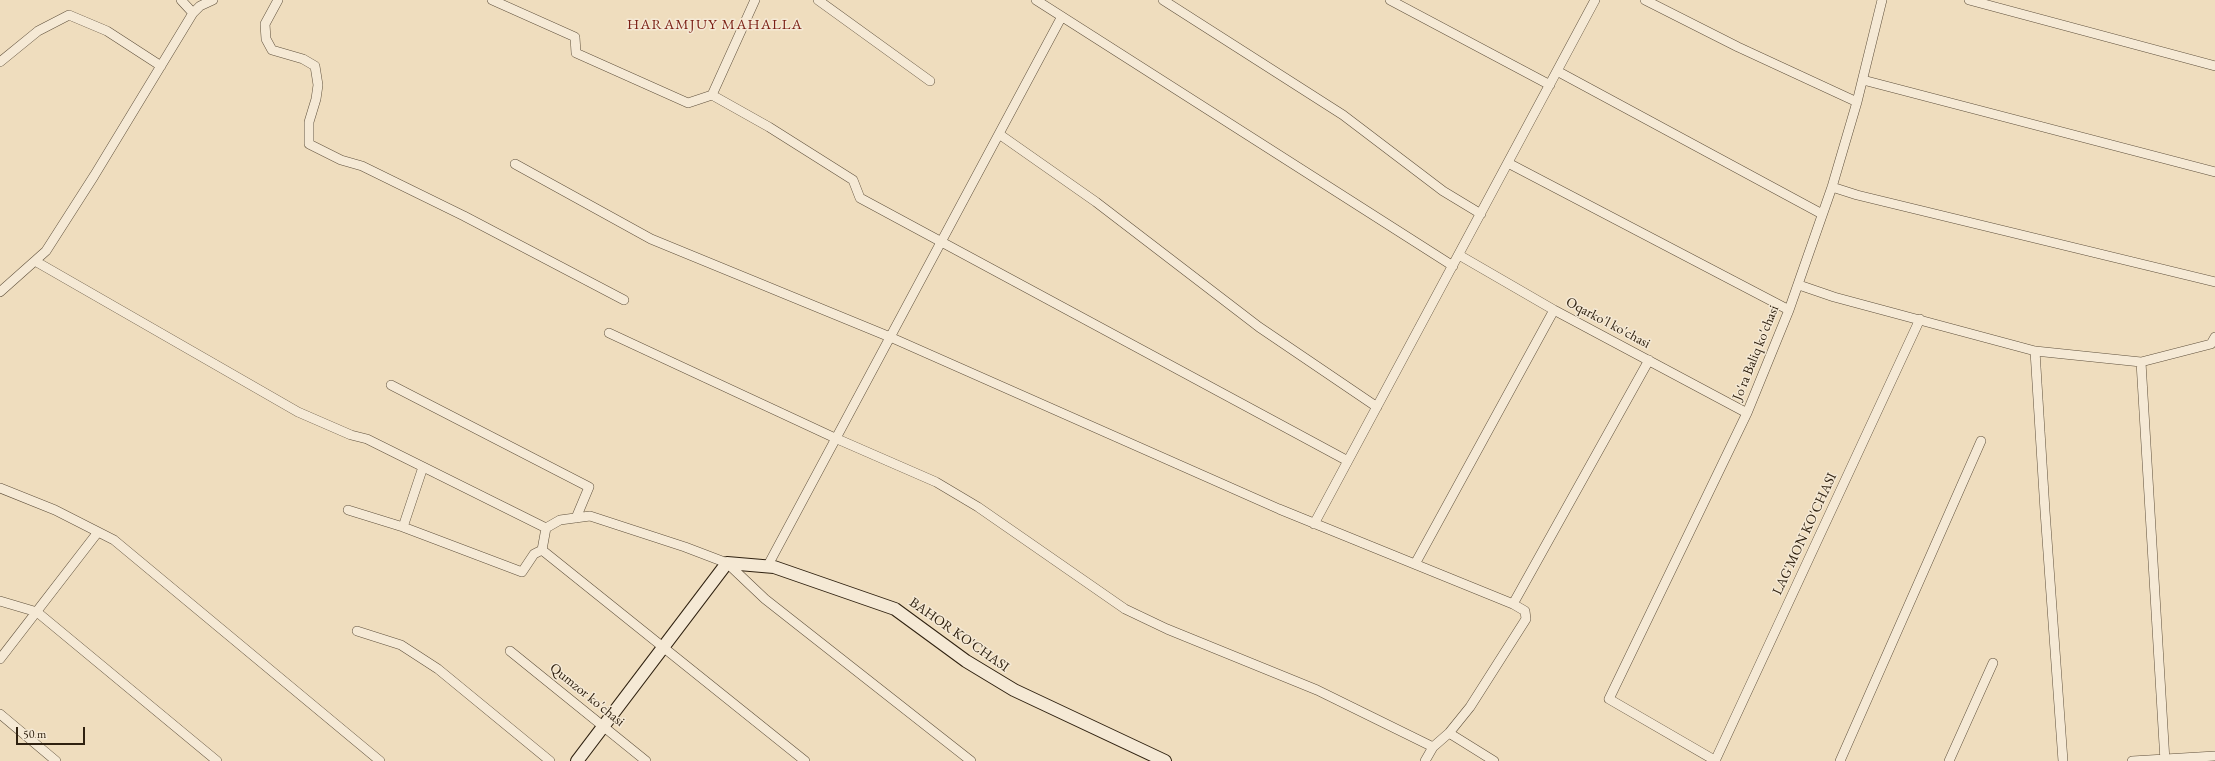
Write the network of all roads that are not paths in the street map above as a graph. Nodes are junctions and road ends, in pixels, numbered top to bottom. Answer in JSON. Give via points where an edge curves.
{"nodes":[{"id":1,"x":181,"y":0,"type":"edge"},
{"id":2,"x":213,"y":0,"type":"edge"},
{"id":3,"x":278,"y":0,"type":"edge"},
{"id":4,"x":492,"y":0,"type":"edge"},
{"id":5,"x":755,"y":0,"type":"edge"},
{"id":6,"x":818,"y":0,"type":"edge"},
{"id":7,"x":1163,"y":0,"type":"edge"},
{"id":8,"x":1390,"y":0,"type":"edge"},
{"id":9,"x":1595,"y":0,"type":"edge"},
{"id":10,"x":1646,"y":0,"type":"edge"},
{"id":11,"x":1882,"y":0,"type":"edge"},
{"id":12,"x":1969,"y":0,"type":"edge"},
{"id":13,"x":1040,"y":1,"type":"edge"},
{"id":14,"x":193,"y":13,"type":"junction"},
{"id":15,"x":1061,"y":18,"type":"junction"},
{"id":16,"x":0,"y":62,"type":"edge"},
{"id":17,"x":161,"y":66,"type":"junction"},
{"id":18,"x":2215,"y":66,"type":"edge"},
{"id":19,"x":1557,"y":70,"type":"junction"},
{"id":20,"x":1862,"y":80,"type":"junction"},
{"id":21,"x":930,"y":81,"type":"dead end"},
{"id":22,"x":1550,"y":85,"type":"junction"},
{"id":23,"x":712,"y":95,"type":"junction"},
{"id":24,"x":1857,"y":102,"type":"junction"},
{"id":25,"x":998,"y":134,"type":"junction"},
{"id":26,"x":1508,"y":163,"type":"junction"},
{"id":27,"x":515,"y":164,"type":"dead end"},
{"id":28,"x":2215,"y":172,"type":"edge"},
{"id":29,"x":1832,"y":187,"type":"junction"},
{"id":30,"x":1481,"y":214,"type":"junction"},
{"id":31,"x":1822,"y":214,"type":"junction"},
{"id":32,"x":941,"y":241,"type":"junction"},
{"id":33,"x":1459,"y":255,"type":"junction"},
{"id":34,"x":35,"y":260,"type":"junction"},
{"id":35,"x":1453,"y":266,"type":"junction"},
{"id":36,"x":2215,"y":282,"type":"edge"},
{"id":37,"x":1799,"y":285,"type":"junction"},
{"id":38,"x":0,"y":292,"type":"edge"},
{"id":39,"x":624,"y":300,"type":"dead end"},
{"id":40,"x":1554,"y":310,"type":"junction"},
{"id":41,"x":1789,"y":310,"type":"junction"},
{"id":42,"x":1920,"y":319,"type":"junction"},
{"id":43,"x":609,"y":333,"type":"dead end"},
{"id":44,"x":890,"y":337,"type":"junction"},
{"id":45,"x":2215,"y":338,"type":"edge"},
{"id":46,"x":2035,"y":351,"type":"junction"},
{"id":47,"x":1649,"y":360,"type":"junction"},
{"id":48,"x":2141,"y":362,"type":"junction"},
{"id":49,"x":390,"y":385,"type":"dead end"},
{"id":50,"x":1377,"y":407,"type":"junction"},
{"id":51,"x":1747,"y":412,"type":"junction"},
{"id":52,"x":835,"y":438,"type":"junction"},
{"id":53,"x":1981,"y":441,"type":"dead end"},
{"id":54,"x":1346,"y":460,"type":"junction"},
{"id":55,"x":423,"y":467,"type":"junction"},
{"id":56,"x":0,"y":488,"type":"edge"},
{"id":57,"x":348,"y":510,"type":"dead end"},
{"id":58,"x":576,"y":518,"type":"junction"},
{"id":59,"x":1314,"y":524,"type":"junction"},
{"id":60,"x":403,"y":527,"type":"junction"},
{"id":61,"x":546,"y":528,"type":"junction"},
{"id":62,"x":98,"y":532,"type":"junction"},
{"id":63,"x":542,"y":550,"type":"junction"},
{"id":64,"x":727,"y":563,"type":"junction"},
{"id":65,"x":1415,"y":564,"type":"junction"},
{"id":66,"x":767,"y":567,"type":"junction"},
{"id":67,"x":0,"y":601,"type":"edge"},
{"id":68,"x":1513,"y":604,"type":"junction"},
{"id":69,"x":37,"y":612,"type":"junction"},
{"id":70,"x":356,"y":631,"type":"dead end"},
{"id":71,"x":662,"y":647,"type":"junction"},
{"id":72,"x":510,"y":651,"type":"dead end"},
{"id":73,"x":0,"y":659,"type":"edge"},
{"id":74,"x":1993,"y":663,"type":"dead end"},
{"id":75,"x":0,"y":714,"type":"edge"},
{"id":76,"x":602,"y":726,"type":"junction"},
{"id":77,"x":1449,"y":733,"type":"junction"},
{"id":78,"x":1434,"y":747,"type":"junction"},
{"id":79,"x":2215,"y":756,"type":"edge"},
{"id":80,"x":2165,"y":760,"type":"edge"},
{"id":81,"x":56,"y":761,"type":"edge"},
{"id":82,"x":217,"y":761,"type":"edge"},
{"id":83,"x":380,"y":761,"type":"edge"},
{"id":84,"x":550,"y":761,"type":"edge"},
{"id":85,"x":577,"y":761,"type":"edge"},
{"id":86,"x":646,"y":761,"type":"edge"},
{"id":87,"x":805,"y":761,"type":"edge"},
{"id":88,"x":971,"y":761,"type":"edge"},
{"id":89,"x":1165,"y":761,"type":"edge"},
{"id":90,"x":1425,"y":761,"type":"edge"},
{"id":91,"x":1494,"y":761,"type":"edge"},
{"id":92,"x":1716,"y":761,"type":"edge"},
{"id":93,"x":1840,"y":761,"type":"edge"},
{"id":94,"x":1949,"y":761,"type":"edge"},
{"id":95,"x":2063,"y":761,"type":"edge"},
{"id":96,"x":2132,"y":761,"type":"edge"}],
"edges":[{"from":1,"to":14,"type":"street"},
{"from":2,"to":14,"type":"street","via":[[200,6]]},
{"from":3,"to":39,"type":"street","via":[[265,24],[266,39],[272,50],[303,59],[315,66],[318,85],[309,122],[309,144],[430,199]]},
{"from":4,"to":23,"type":"street","via":[[575,37],[576,53],[688,103]]},
{"from":5,"to":23,"type":"street"},
{"from":6,"to":21,"type":"street"},
{"from":7,"to":30,"type":"street","via":[[1343,115],[1443,191]]},
{"from":8,"to":22,"type":"street"},
{"from":9,"to":19,"type":"street"},
{"from":10,"to":24,"type":"street","via":[[1738,47]]},
{"from":11,"to":20,"type":"street","name":"Jo'ra Baliq ko'chasi"},
{"from":12,"to":18,"type":"street"},
{"from":13,"to":15,"type":"street"},
{"from":14,"to":17,"type":"street"},
{"from":15,"to":25,"type":"street"},
{"from":15,"to":35,"type":"street"},
{"from":16,"to":17,"type":"street","via":[[38,31],[69,15],[107,31]]},
{"from":17,"to":34,"type":"street","via":[[46,251]]},
{"from":19,"to":22,"type":"street"},
{"from":19,"to":31,"type":"street"},
{"from":20,"to":24,"type":"street","name":"Jo'ra Baliq ko'chasi"},
{"from":20,"to":28,"type":"street"},
{"from":22,"to":26,"type":"street"},
{"from":23,"to":32,"type":"street","via":[[769,127],[852,180],[860,198]]},
{"from":24,"to":29,"type":"street","name":"Jo'ra Baliq ko'chasi"},
{"from":25,"to":32,"type":"street"},
{"from":25,"to":50,"type":"street","via":[[1096,202],[1259,327]]},
{"from":26,"to":30,"type":"street"},
{"from":26,"to":41,"type":"street"},
{"from":27,"to":44,"type":"street","via":[[651,239]]},
{"from":29,"to":31,"type":"street","name":"Jo'ra Baliq ko'chasi"},
{"from":29,"to":36,"type":"street"},
{"from":30,"to":33,"type":"street"},
{"from":31,"to":37,"type":"street","name":"Jo'ra Baliq ko'chasi"},
{"from":32,"to":44,"type":"street"},
{"from":32,"to":54,"type":"street"},
{"from":33,"to":35,"type":"street"},
{"from":33,"to":40,"type":"street","name":"Oqarko'l ko'chasi"},
{"from":34,"to":38,"type":"street"},
{"from":34,"to":55,"type":"street","via":[[298,412],[351,435],[367,439]]},
{"from":35,"to":50,"type":"street"},
{"from":37,"to":41,"type":"street","name":"Jo'ra Baliq ko'chasi"},
{"from":37,"to":42,"type":"street","via":[[1834,297]]},
{"from":40,"to":47,"type":"street","name":"Oqarko'l ko'chasi"},
{"from":40,"to":65,"type":"street"},
{"from":41,"to":51,"type":"street","name":"Jo'ra Baliq ko'chasi"},
{"from":42,"to":46,"type":"street"},
{"from":42,"to":92,"type":"street","name":"LAG'MON KO'CHASI"},
{"from":43,"to":52,"type":"street"},
{"from":44,"to":52,"type":"street"},
{"from":44,"to":59,"type":"street"},
{"from":45,"to":48,"type":"street","via":[[2211,344]]},
{"from":46,"to":48,"type":"street"},
{"from":46,"to":95,"type":"street"},
{"from":47,"to":51,"type":"street","name":"Oqarko'l ko'chasi"},
{"from":47,"to":68,"type":"street"},
{"from":48,"to":80,"type":"street"},
{"from":49,"to":58,"type":"street","via":[[589,487]]},
{"from":50,"to":54,"type":"street"},
{"from":51,"to":92,"type":"street","name":"Jo'ra Baliq ko'chasi","via":[[1609,700]]},
{"from":52,"to":66,"type":"street"},
{"from":52,"to":78,"type":"street","via":[[936,482],[978,507],[1125,609],[1167,629],[1317,690]]},
{"from":53,"to":93,"type":"street"},
{"from":54,"to":59,"type":"street"},
{"from":55,"to":60,"type":"street"},
{"from":55,"to":61,"type":"street"},
{"from":56,"to":62,"type":"street","via":[[55,510]]},
{"from":57,"to":60,"type":"street"},
{"from":58,"to":61,"type":"street","via":[[560,520]]},
{"from":58,"to":64,"type":"street","via":[[590,516]]},
{"from":59,"to":65,"type":"street"},
{"from":60,"to":63,"type":"street","via":[[522,572],[534,554]]},
{"from":61,"to":63,"type":"street"},
{"from":62,"to":69,"type":"street"},
{"from":62,"to":83,"type":"street","via":[[114,540]]},
{"from":63,"to":71,"type":"street"},
{"from":64,"to":66,"type":"street","name":"BAHOR KO'CHASI"},
{"from":64,"to":71,"type":"street"},
{"from":64,"to":88,"type":"street","via":[[765,599]]},
{"from":65,"to":68,"type":"street"},
{"from":66,"to":89,"type":"street","name":"BAHOR KO'CHASI","via":[[774,567],[895,609],[966,661],[1014,690]]},
{"from":67,"to":69,"type":"street"},
{"from":68,"to":77,"type":"street","via":[[1525,611],[1526,619],[1470,707]]},
{"from":69,"to":73,"type":"street"},
{"from":69,"to":82,"type":"street"},
{"from":70,"to":84,"type":"street","via":[[401,645],[438,668]]},
{"from":71,"to":76,"type":"street"},
{"from":71,"to":87,"type":"street"},
{"from":72,"to":76,"type":"street","name":"Qumzor ko'chasi"},
{"from":74,"to":94,"type":"street"},
{"from":75,"to":81,"type":"street"},
{"from":76,"to":85,"type":"street"},
{"from":76,"to":86,"type":"street","name":"Qumzor ko'chasi"},
{"from":77,"to":78,"type":"street"},
{"from":77,"to":91,"type":"street"},
{"from":78,"to":90,"type":"street"},
{"from":79,"to":80,"type":"street"},
{"from":80,"to":96,"type":"street"}]}
